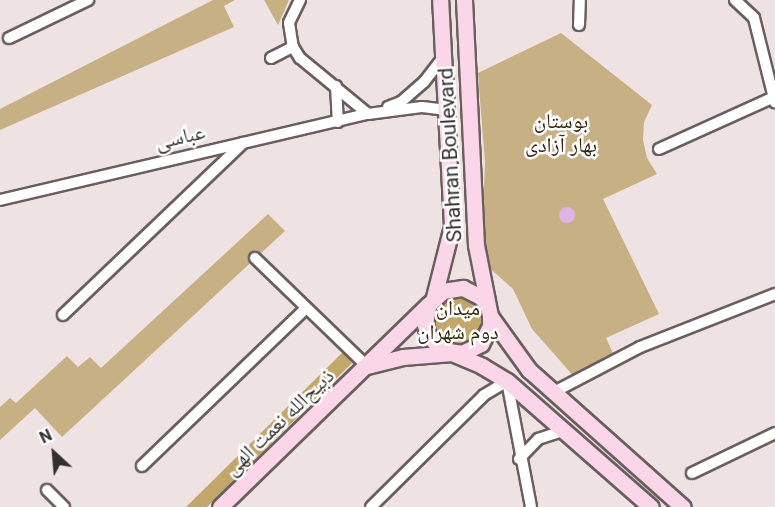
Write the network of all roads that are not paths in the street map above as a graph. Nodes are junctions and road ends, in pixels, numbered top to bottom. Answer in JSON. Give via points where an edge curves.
{"nodes":[{"id":1,"x":88,"y":0,"type":"edge"},
{"id":2,"x":300,"y":0,"type":"edge"},
{"id":3,"x":440,"y":0,"type":"edge"},
{"id":4,"x":464,"y":0,"type":"edge"},
{"id":5,"x":580,"y":0,"type":"edge"},
{"id":6,"x":735,"y":0,"type":"edge"},
{"id":7,"x":579,"y":26,"type":"dead end"},
{"id":8,"x":9,"y":38,"type":"dead end"},
{"id":9,"x":292,"y":47,"type":"junction"},
{"id":10,"x":271,"y":58,"type":"dead end"},
{"id":11,"x":442,"y":58,"type":"junction"},
{"id":12,"x":772,"y":72,"type":"edge"},
{"id":13,"x":336,"y":86,"type":"junction"},
{"id":14,"x":774,"y":100,"type":"edge"},
{"id":15,"x":445,"y":110,"type":"junction"},
{"id":16,"x":368,"y":114,"type":"junction"},
{"id":17,"x":338,"y":122,"type":"junction"},
{"id":18,"x":243,"y":143,"type":"junction"},
{"id":19,"x":659,"y":149,"type":"dead end"},
{"id":20,"x":0,"y":201,"type":"edge"},
{"id":21,"x":255,"y":258,"type":"dead end"},
{"id":22,"x":775,"y":294,"type":"edge"},
{"id":23,"x":431,"y":301,"type":"junction"},
{"id":24,"x":305,"y":309,"type":"junction"},
{"id":25,"x":489,"y":311,"type":"junction"},
{"id":26,"x":63,"y":315,"type":"dead end"},
{"id":27,"x":452,"y":353,"type":"junction"},
{"id":28,"x":367,"y":366,"type":"junction"},
{"id":29,"x":507,"y":381,"type":"junction"},
{"id":30,"x":554,"y":392,"type":"junction"},
{"id":31,"x":562,"y":431,"type":"junction"},
{"id":32,"x":775,"y":433,"type":"edge"},
{"id":33,"x":519,"y":459,"type":"junction"},
{"id":34,"x":142,"y":466,"type":"dead end"},
{"id":35,"x":692,"y":473,"type":"dead end"},
{"id":36,"x":47,"y":490,"type":"dead end"},
{"id":37,"x":64,"y":507,"type":"edge"},
{"id":38,"x":220,"y":507,"type":"edge"},
{"id":39,"x":371,"y":507,"type":"edge"},
{"id":40,"x":531,"y":507,"type":"edge"},
{"id":41,"x":651,"y":507,"type":"edge"},
{"id":42,"x":683,"y":507,"type":"edge"}],
"edges":[{"from":1,"to":8,"type":"street"},
{"from":2,"to":9,"type":"street","via":[[290,23]]},
{"from":3,"to":11,"type":"street","name":"Shahran Boulevard"},
{"from":4,"to":25,"type":"street","name":"Shahran Boulevard","via":[[476,245]]},
{"from":5,"to":7,"type":"street"},
{"from":6,"to":12,"type":"street","via":[[754,18]]},
{"from":9,"to":10,"type":"street"},
{"from":9,"to":13,"type":"street"},
{"from":11,"to":15,"type":"street","name":"Shahran Boulevard"},
{"from":11,"to":16,"type":"street","via":[[424,82],[401,102]]},
{"from":12,"to":14,"type":"street"},
{"from":13,"to":16,"type":"street"},
{"from":13,"to":17,"type":"street"},
{"from":14,"to":19,"type":"street"},
{"from":15,"to":16,"type":"street","via":[[434,106]]},
{"from":15,"to":23,"type":"street","name":"Shahran Boulevard","via":[[452,226]]},
{"from":16,"to":17,"type":"street","name":"عباسی"},
{"from":17,"to":18,"type":"street","name":"عباسی"},
{"from":18,"to":20,"type":"street","name":"عباسی"},
{"from":18,"to":26,"type":"street"},
{"from":21,"to":24,"type":"street"},
{"from":22,"to":30,"type":"street","via":[[640,347]]},
{"from":23,"to":25,"type":"street","via":[[453,288],[463,288],[481,297]]},
{"from":23,"to":27,"type":"street","via":[[425,325],[428,335]]},
{"from":23,"to":28,"type":"street","name":"ذبیح‌الله نعمت الهی"},
{"from":24,"to":28,"type":"street"},
{"from":24,"to":34,"type":"street"},
{"from":25,"to":27,"type":"street","via":[[490,326],[480,344],[472,350]]},
{"from":25,"to":30,"type":"street","name":"Shahran Boulevard","via":[[529,370]]},
{"from":27,"to":28,"type":"street","via":[[403,357]]},
{"from":27,"to":29,"type":"street"},
{"from":28,"to":38,"type":"street","name":"ذبیح‌الله نعمت الهی"},
{"from":29,"to":31,"type":"street"},
{"from":29,"to":33,"type":"street"},
{"from":29,"to":39,"type":"street","via":[[484,395]]},
{"from":30,"to":42,"type":"street","name":"Shahran Boulevard"},
{"from":31,"to":33,"type":"street","via":[[538,439]]},
{"from":31,"to":41,"type":"street"},
{"from":32,"to":35,"type":"street"},
{"from":33,"to":40,"type":"street"},
{"from":36,"to":37,"type":"street"}]}
